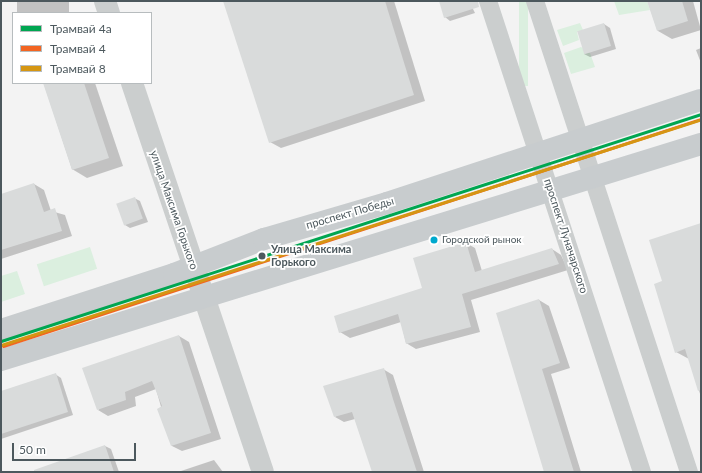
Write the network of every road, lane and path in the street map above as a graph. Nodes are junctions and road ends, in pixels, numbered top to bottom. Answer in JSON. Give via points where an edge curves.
{"nodes":[{"id":1,"x":105,"y":1,"type":"edge"},
{"id":2,"x":488,"y":1,"type":"edge"},
{"id":3,"x":535,"y":1,"type":"edge"},
{"id":4,"x":109,"y":12,"type":"edge"},
{"id":5,"x":132,"y":84,"type":"edge"},
{"id":6,"x":701,"y":100,"type":"edge"},
{"id":7,"x":581,"y":139,"type":"junction"},
{"id":8,"x":701,"y":144,"type":"edge"},
{"id":9,"x":538,"y":154,"type":"junction"},
{"id":10,"x":593,"y":176,"type":"junction"},
{"id":11,"x":551,"y":190,"type":"junction"},
{"id":12,"x":193,"y":267,"type":"junction"},
{"id":13,"x":204,"y":297,"type":"junction"},
{"id":14,"x":1,"y":330,"type":"edge"},
{"id":15,"x":1,"y":360,"type":"edge"},
{"id":16,"x":263,"y":472,"type":"edge"},
{"id":17,"x":642,"y":472,"type":"edge"},
{"id":18,"x":689,"y":472,"type":"edge"}],
"edges":[{"from":1,"to":4,"type":"street"},
{"from":2,"to":9,"type":"street","name":"проспект Луначарского"},
{"from":3,"to":7,"type":"street"},
{"from":5,"to":12,"type":"street","name":"улица Максима Горького"},
{"from":6,"to":7,"type":"main road","name":"проспект Победы"},
{"from":7,"to":9,"type":"main road","name":"проспект Победы"},
{"from":7,"to":10,"type":"street"},
{"from":8,"to":10,"type":"main road"},
{"from":9,"to":11,"type":"street","name":"проспект Луначарского"},
{"from":9,"to":12,"type":"main road","name":"проспект Победы","via":[[264,238]]},
{"from":10,"to":11,"type":"main road"},
{"from":10,"to":18,"type":"street"},
{"from":11,"to":13,"type":"main road"},
{"from":11,"to":17,"type":"street","name":"проспект Луначарского"},
{"from":12,"to":13,"type":"street","name":"улица Максима Горького"},
{"from":12,"to":14,"type":"main road","name":"проспект Победы"},
{"from":13,"to":15,"type":"main road"},
{"from":13,"to":16,"type":"street","name":"улица Максима Горького"}]}
